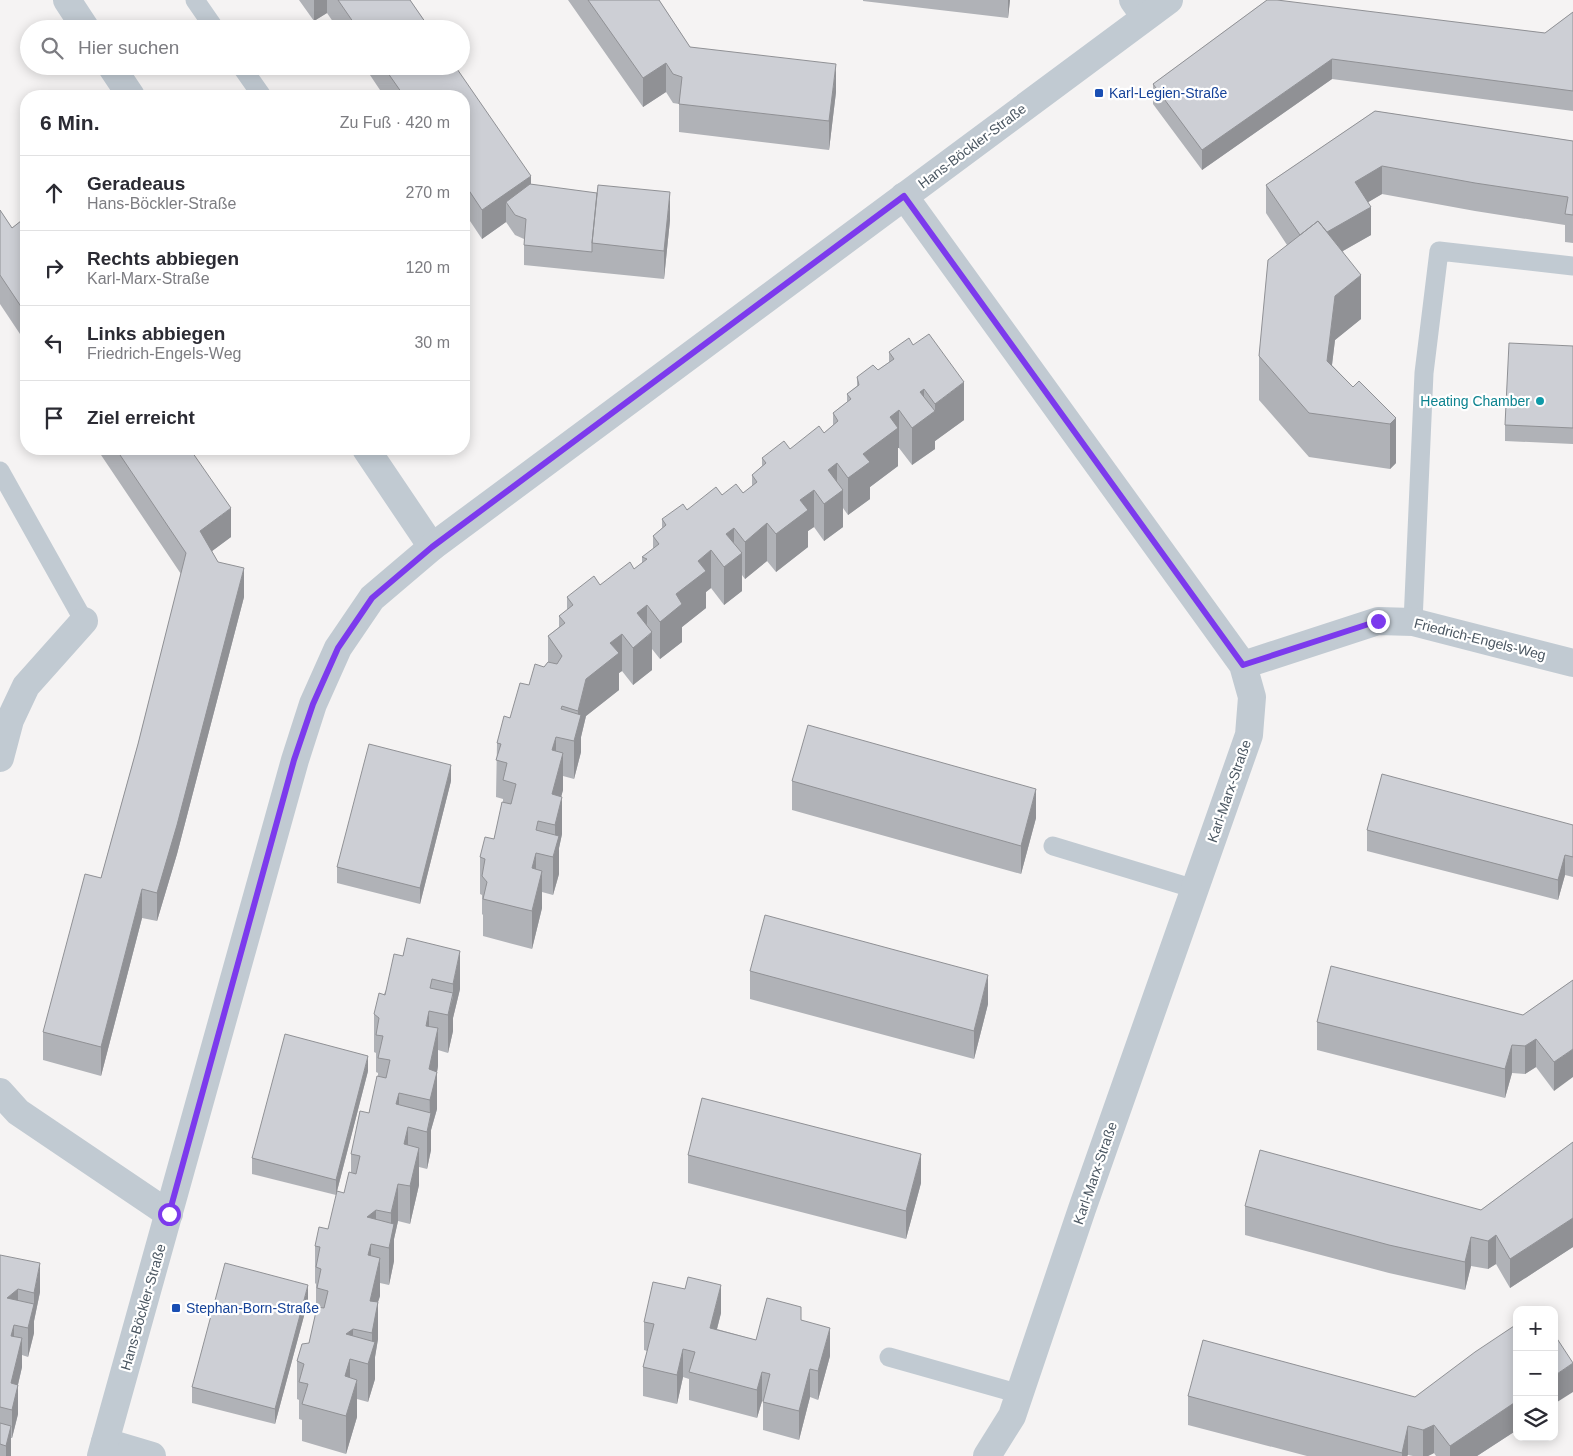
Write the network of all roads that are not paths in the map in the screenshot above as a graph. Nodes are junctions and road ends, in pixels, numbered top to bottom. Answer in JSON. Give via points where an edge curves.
{"nodes":[{"id":1,"x":67,"y":0,"type":"edge"},
{"id":2,"x":195,"y":0,"type":"edge"},
{"id":3,"x":1169,"y":0,"type":"edge"},
{"id":4,"x":1139,"y":8,"type":"edge"},
{"id":5,"x":80,"y":20,"type":"edge"},
{"id":6,"x":209,"y":20,"type":"edge"},
{"id":7,"x":117,"y":75,"type":"edge"},
{"id":8,"x":247,"y":75,"type":"edge"},
{"id":9,"x":127,"y":90,"type":"edge"},
{"id":10,"x":258,"y":90,"type":"edge"},
{"id":11,"x":904,"y":196,"type":"junction"},
{"id":12,"x":1573,"y":266,"type":"edge"},
{"id":13,"x":378,"y":455,"type":"edge"},
{"id":14,"x":0,"y":471,"type":"edge"},
{"id":15,"x":432,"y":547,"type":"junction"},
{"id":16,"x":84,"y":621,"type":"joint"},
{"id":17,"x":1413,"y":622,"type":"junction"},
{"id":18,"x":1573,"y":662,"type":"edge"},
{"id":19,"x":1243,"y":665,"type":"junction"},
{"id":20,"x":0,"y":757,"type":"edge"},
{"id":21,"x":1054,"y":846,"type":"dead end"},
{"id":22,"x":1194,"y":889,"type":"junction"},
{"id":23,"x":0,"y":1092,"type":"edge"},
{"id":24,"x":169,"y":1214,"type":"junction"},
{"id":25,"x":889,"y":1357,"type":"dead end"},
{"id":26,"x":1020,"y":1394,"type":"junction"},
{"id":27,"x":103,"y":1449,"type":"edge"},
{"id":28,"x":152,"y":1456,"type":"edge"},
{"id":29,"x":987,"y":1456,"type":"edge"}],
"edges":[{"from":1,"to":5,"type":"street"},
{"from":2,"to":6,"type":"lane"},
{"from":3,"to":4,"type":"street","name":"Hans-Böckler-Straße"},
{"from":4,"to":11,"type":"street","name":"Hans-Böckler-Straße"},
{"from":7,"to":9,"type":"street"},
{"from":8,"to":10,"type":"lane"},
{"from":11,"to":15,"type":"street","name":"Hans-Böckler-Straße"},
{"from":11,"to":19,"type":"street","name":"Karl-Marx-Straße"},
{"from":12,"to":17,"type":"lane","via":[[1439,251],[1424,373]]},
{"from":13,"to":15,"type":"street"},
{"from":14,"to":16,"type":"lane"},
{"from":15,"to":24,"type":"street","name":"Hans-Böckler-Straße","via":[[372,598],[338,648],[313,704],[294,760]]},
{"from":16,"to":20,"type":"street","via":[[26,686],[10,720]]},
{"from":17,"to":18,"type":"street","name":"Friedrich-Engels-Weg"},
{"from":17,"to":19,"type":"street","name":"Friedrich-Engels-Weg","via":[[1378,621]]},
{"from":19,"to":22,"type":"street","name":"Karl-Marx-Straße","via":[[1252,697],[1249,735]]},
{"from":21,"to":22,"type":"lane"},
{"from":22,"to":26,"type":"street","name":"Karl-Marx-Straße"},
{"from":23,"to":24,"type":"street","via":[[18,1112]]},
{"from":24,"to":27,"type":"street","name":"Hans-Böckler-Straße"},
{"from":25,"to":26,"type":"lane"},
{"from":26,"to":29,"type":"street","name":"Karl-Marx-Straße","via":[[1012,1416]]},
{"from":27,"to":28,"type":"street"}]}
